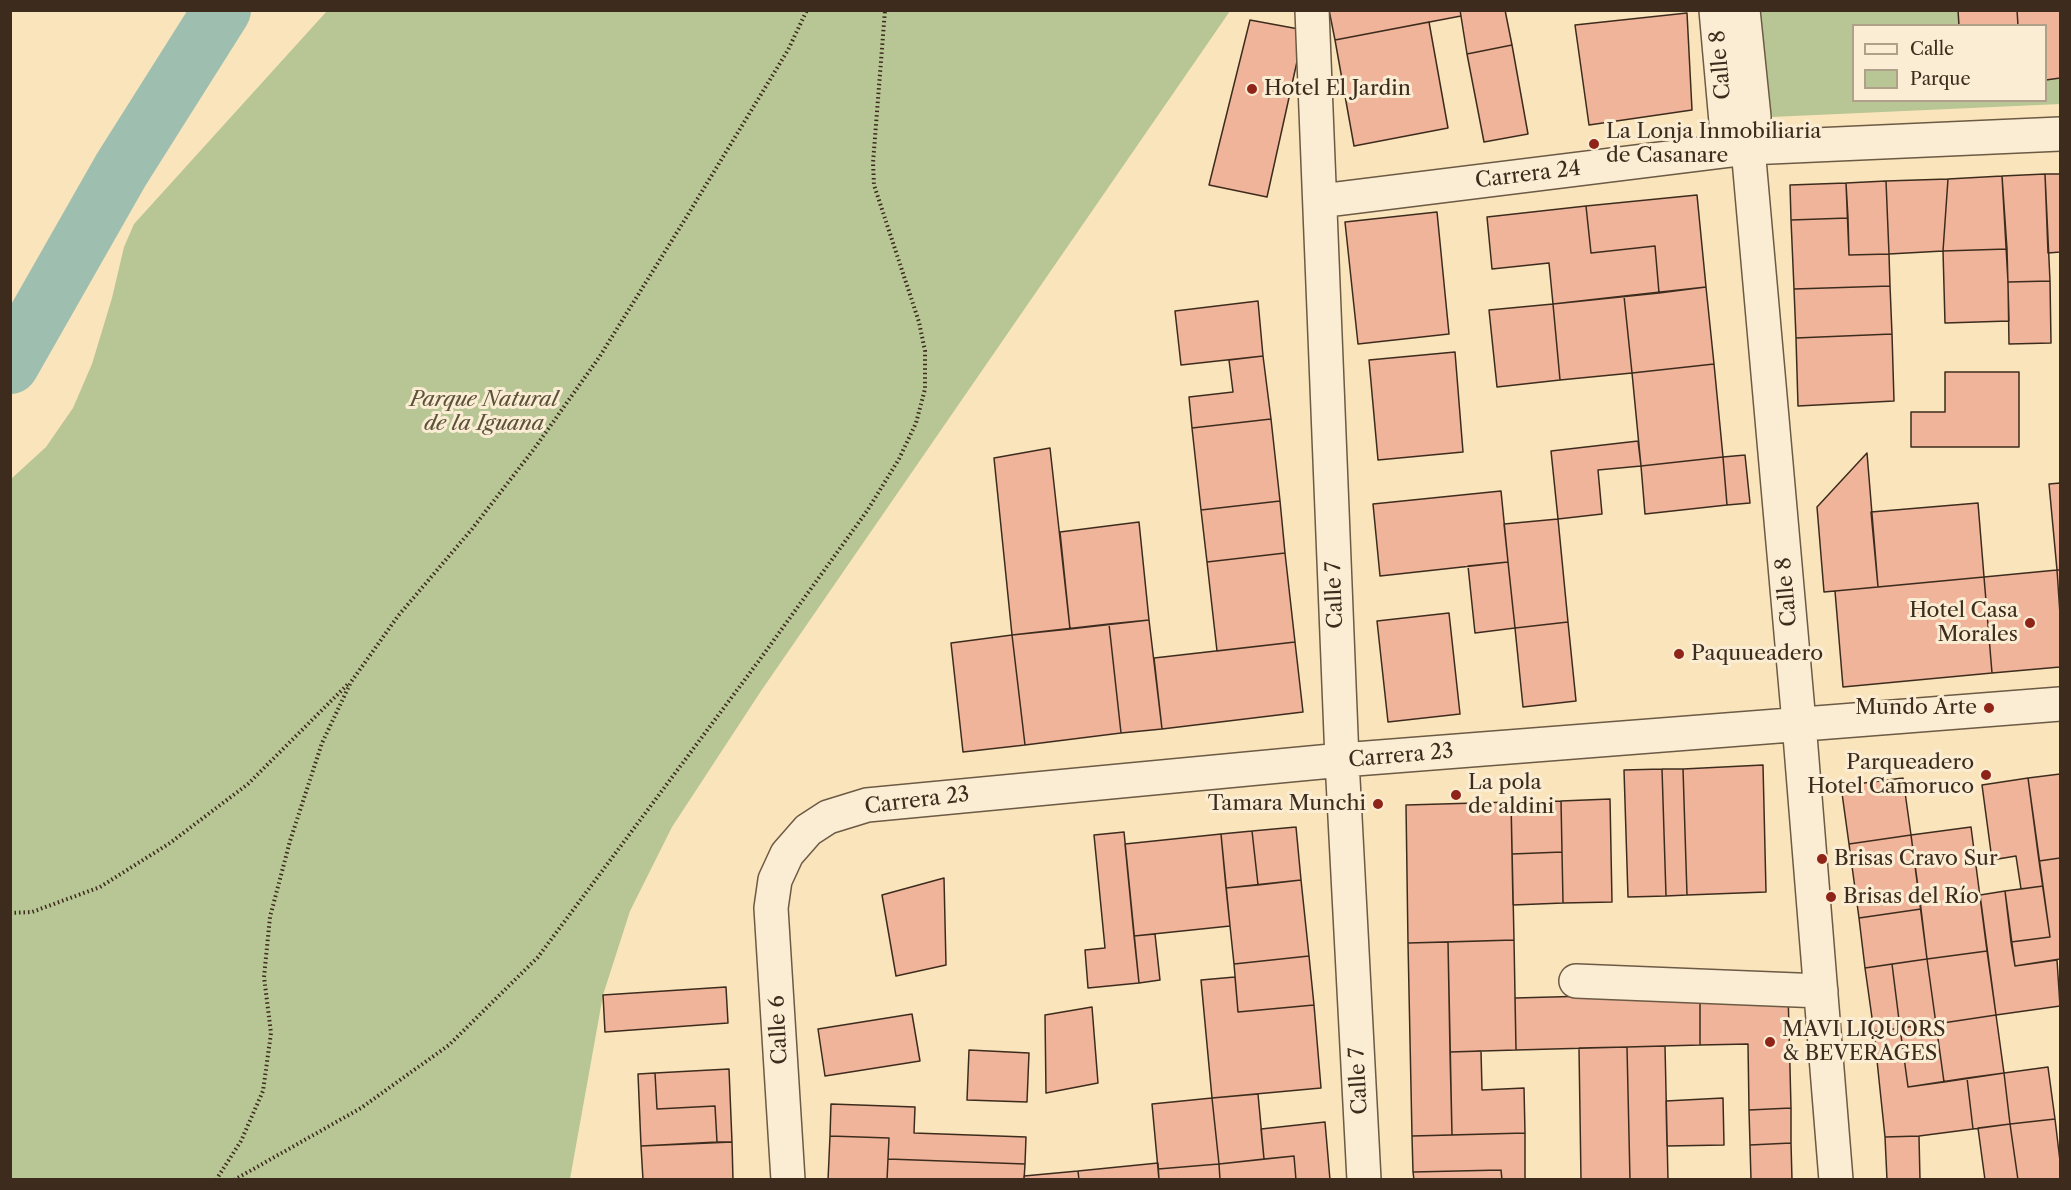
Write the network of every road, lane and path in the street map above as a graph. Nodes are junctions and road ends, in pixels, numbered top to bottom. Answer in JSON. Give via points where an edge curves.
{"nodes":[{"id":1,"x":807,"y":10,"type":"edge"},
{"id":2,"x":885,"y":10,"type":"edge"},
{"id":3,"x":1312,"y":10,"type":"edge"},
{"id":4,"x":1716,"y":10,"type":"edge"},
{"id":5,"x":1743,"y":10,"type":"edge"},
{"id":6,"x":2061,"y":134,"type":"edge"},
{"id":7,"x":1748,"y":148,"type":"junction"},
{"id":8,"x":1320,"y":201,"type":"junction"},
{"id":9,"x":351,"y":681,"type":"junction"},
{"id":10,"x":2061,"y":704,"type":"edge"},
{"id":11,"x":1799,"y":723,"type":"junction"},
{"id":12,"x":1342,"y":760,"type":"junction"},
{"id":13,"x":774,"y":880,"type":"joint"},
{"id":14,"x":10,"y":913,"type":"edge"},
{"id":15,"x":1576,"y":981,"type":"dead end"},
{"id":16,"x":1821,"y":991,"type":"junction"},
{"id":17,"x":216,"y":1179,"type":"edge"},
{"id":18,"x":234,"y":1179,"type":"edge"},
{"id":19,"x":788,"y":1179,"type":"edge"},
{"id":20,"x":1364,"y":1179,"type":"edge"},
{"id":21,"x":1836,"y":1179,"type":"edge"}],
"edges":[{"from":1,"to":9,"type":"path","via":[[782,60],[600,356],[472,529],[398,616]]},
{"from":2,"to":18,"type":"path","via":[[874,185],[920,322],[925,351],[925,389],[916,423],[899,459],[867,511],[765,652],[538,957],[441,1051],[361,1108]]},
{"from":3,"to":8,"type":"street","name":"Calle 7"},
{"from":4,"to":7,"type":"street","name":"Calle 8","via":[[1726,122]]},
{"from":5,"to":7,"type":"street","name":"Calle 8","via":[[1754,117]]},
{"from":6,"to":7,"type":"street","name":"Carrera 24"},
{"from":7,"to":8,"type":"street","name":"Carrera 24"},
{"from":7,"to":11,"type":"street","name":"Calle 8"},
{"from":8,"to":12,"type":"street","name":"Calle 7"},
{"from":9,"to":14,"type":"path","via":[[248,784],[170,843],[100,887],[32,912]]},
{"from":9,"to":17,"type":"path","via":[[322,743],[270,917],[264,977],[271,1033],[263,1091],[242,1141]]},
{"from":10,"to":11,"type":"street","name":"Carrera 23"},
{"from":11,"to":12,"type":"street","name":"Carrera 23"},
{"from":11,"to":16,"type":"street","name":"Calle 8"},
{"from":12,"to":13,"type":"street","name":"Carrera 23","via":[[867,805],[828,817],[808,830],[787,854]]},
{"from":12,"to":20,"type":"street","name":"Calle 7"},
{"from":13,"to":19,"type":"street","name":"Calle 6","via":[[771,908]]},
{"from":15,"to":16,"type":"street"},
{"from":16,"to":21,"type":"street","name":"Calle 8"}]}
